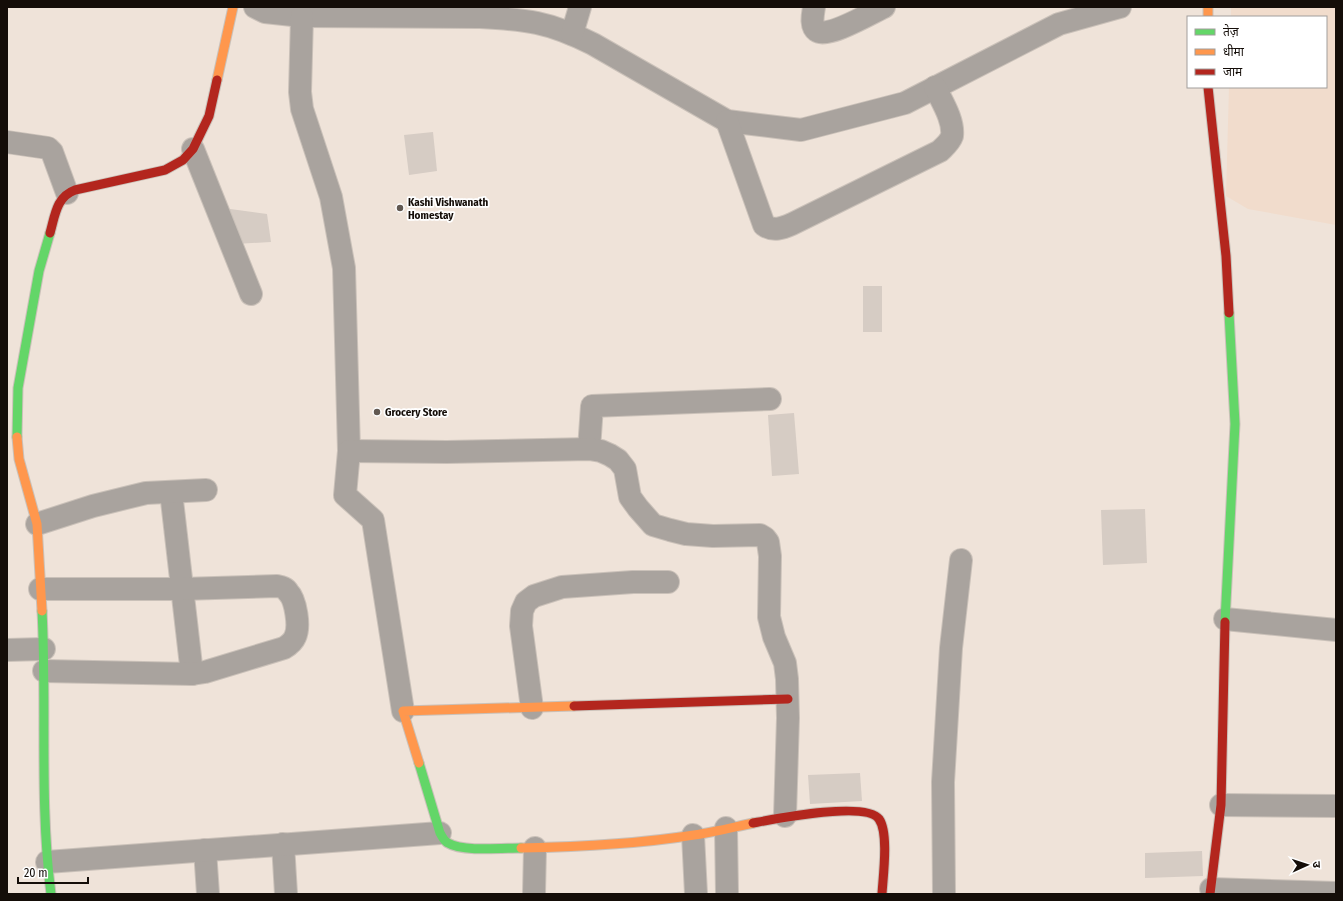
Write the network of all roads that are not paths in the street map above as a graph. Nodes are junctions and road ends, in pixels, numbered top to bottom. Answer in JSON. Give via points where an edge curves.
{"nodes":[{"id":1,"x":233,"y":7,"type":"edge"},
{"id":2,"x":255,"y":7,"type":"edge"},
{"id":3,"x":580,"y":7,"type":"edge"},
{"id":4,"x":814,"y":7,"type":"edge"},
{"id":5,"x":884,"y":7,"type":"edge"},
{"id":6,"x":1120,"y":7,"type":"edge"},
{"id":7,"x":302,"y":16,"type":"junction"},
{"id":8,"x":572,"y":34,"type":"junction"},
{"id":9,"x":935,"y":87,"type":"junction"},
{"id":10,"x":1208,"y":88,"type":"edge"},
{"id":11,"x":727,"y":121,"type":"junction"},
{"id":12,"x":7,"y":142,"type":"edge"},
{"id":13,"x":193,"y":149,"type":"junction"},
{"id":14,"x":67,"y":193,"type":"junction"},
{"id":15,"x":251,"y":294,"type":"dead end"},
{"id":16,"x":13,"y":387,"type":"edge"},
{"id":17,"x":770,"y":400,"type":"dead end"},
{"id":18,"x":589,"y":449,"type":"junction"},
{"id":19,"x":349,"y":451,"type":"junction"},
{"id":20,"x":206,"y":490,"type":"dead end"},
{"id":21,"x":171,"y":492,"type":"junction"},
{"id":22,"x":37,"y":524,"type":"junction"},
{"id":23,"x":961,"y":560,"type":"dead end"},
{"id":24,"x":668,"y":582,"type":"dead end"},
{"id":25,"x":40,"y":589,"type":"junction"},
{"id":26,"x":182,"y":589,"type":"junction"},
{"id":27,"x":1225,"y":619,"type":"junction"},
{"id":28,"x":1336,"y":630,"type":"edge"},
{"id":29,"x":44,"y":648,"type":"junction"},
{"id":30,"x":7,"y":650,"type":"edge"},
{"id":31,"x":44,"y":671,"type":"junction"},
{"id":32,"x":192,"y":674,"type":"junction"},
{"id":33,"x":788,"y":699,"type":"junction"},
{"id":34,"x":532,"y":708,"type":"junction"},
{"id":35,"x":403,"y":711,"type":"junction"},
{"id":36,"x":1221,"y":805,"type":"junction"},
{"id":37,"x":1336,"y":806,"type":"edge"},
{"id":38,"x":785,"y":816,"type":"junction"},
{"id":39,"x":726,"y":828,"type":"junction"},
{"id":40,"x":440,"y":833,"type":"junction"},
{"id":41,"x":694,"y":835,"type":"junction"},
{"id":42,"x":283,"y":844,"type":"junction"},
{"id":43,"x":535,"y":848,"type":"junction"},
{"id":44,"x":205,"y":850,"type":"junction"},
{"id":45,"x":47,"y":862,"type":"junction"},
{"id":46,"x":1210,"y":892,"type":"edge"},
{"id":47,"x":1336,"y":893,"type":"edge"},
{"id":48,"x":51,"y":894,"type":"edge"},
{"id":49,"x":208,"y":894,"type":"edge"},
{"id":50,"x":286,"y":894,"type":"edge"},
{"id":51,"x":534,"y":894,"type":"edge"},
{"id":52,"x":696,"y":894,"type":"edge"},
{"id":53,"x":727,"y":894,"type":"edge"},
{"id":54,"x":882,"y":894,"type":"edge"},
{"id":55,"x":944,"y":894,"type":"edge"}],
"edges":[{"from":1,"to":13,"type":"street","via":[[209,116]]},
{"from":2,"to":7,"type":"street","via":[[265,12]]},
{"from":3,"to":8,"type":"street"},
{"from":4,"to":5,"type":"street","via":[[813,26],[821,33],[843,27]]},
{"from":6,"to":9,"type":"street","via":[[1059,24]]},
{"from":7,"to":8,"type":"street","via":[[504,18],[537,23]]},
{"from":7,"to":19,"type":"street","via":[[302,109],[331,197],[344,268]]},
{"from":8,"to":11,"type":"street","via":[[621,59]]},
{"from":9,"to":11,"type":"street","via":[[905,102],[801,130]]},
{"from":9,"to":11,"type":"street","via":[[951,122],[952,137],[944,148],[834,204],[777,229],[764,225]]},
{"from":10,"to":27,"type":"street","via":[[1226,256],[1235,424]]},
{"from":12,"to":14,"type":"street","via":[[48,148],[52,152]]},
{"from":13,"to":14,"type":"street","via":[[183,160],[165,170]]},
{"from":13,"to":15,"type":"street"},
{"from":14,"to":16,"type":"street","via":[[59,203],[39,271]]},
{"from":16,"to":22,"type":"street","via":[[19,459]]},
{"from":17,"to":18,"type":"street","via":[[592,406]]},
{"from":18,"to":19,"type":"street"},
{"from":18,"to":33,"type":"street","via":[[601,451],[618,460],[625,469],[630,497],[653,525],[686,534],[760,535],[765,538],[770,556],[769,617],[784,663]]},
{"from":19,"to":35,"type":"street","via":[[345,495],[373,520]]},
{"from":20,"to":21,"type":"street"},
{"from":21,"to":22,"type":"street","via":[[146,493]]},
{"from":21,"to":26,"type":"street"},
{"from":22,"to":25,"type":"street"},
{"from":23,"to":55,"type":"street","via":[[951,648],[943,782]]},
{"from":24,"to":34,"type":"street","via":[[562,587],[534,596],[526,602],[522,611],[521,626]]},
{"from":25,"to":26,"type":"street"},
{"from":25,"to":29,"type":"street"},
{"from":26,"to":32,"type":"street"},
{"from":26,"to":32,"type":"street","via":[[283,587],[293,599],[297,619],[295,636],[284,648]]},
{"from":27,"to":28,"type":"street"},
{"from":27,"to":36,"type":"street"},
{"from":29,"to":30,"type":"street"},
{"from":29,"to":31,"type":"street"},
{"from":31,"to":32,"type":"street"},
{"from":31,"to":45,"type":"street"},
{"from":33,"to":34,"type":"street"},
{"from":33,"to":38,"type":"street"},
{"from":34,"to":35,"type":"street"},
{"from":35,"to":40,"type":"street"},
{"from":36,"to":37,"type":"street"},
{"from":36,"to":46,"type":"street"},
{"from":38,"to":39,"type":"street"},
{"from":38,"to":54,"type":"street","via":[[856,810],[870,811],[878,816],[883,823],[884,834]]},
{"from":39,"to":41,"type":"street"},
{"from":39,"to":53,"type":"street"},
{"from":40,"to":42,"type":"street"},
{"from":40,"to":43,"type":"street","via":[[448,843],[466,848]]},
{"from":41,"to":43,"type":"street"},
{"from":41,"to":52,"type":"street"},
{"from":42,"to":44,"type":"street"},
{"from":42,"to":50,"type":"street"},
{"from":43,"to":51,"type":"street"},
{"from":44,"to":45,"type":"street"},
{"from":44,"to":49,"type":"street"},
{"from":45,"to":48,"type":"street"},
{"from":46,"to":47,"type":"street"}]}
